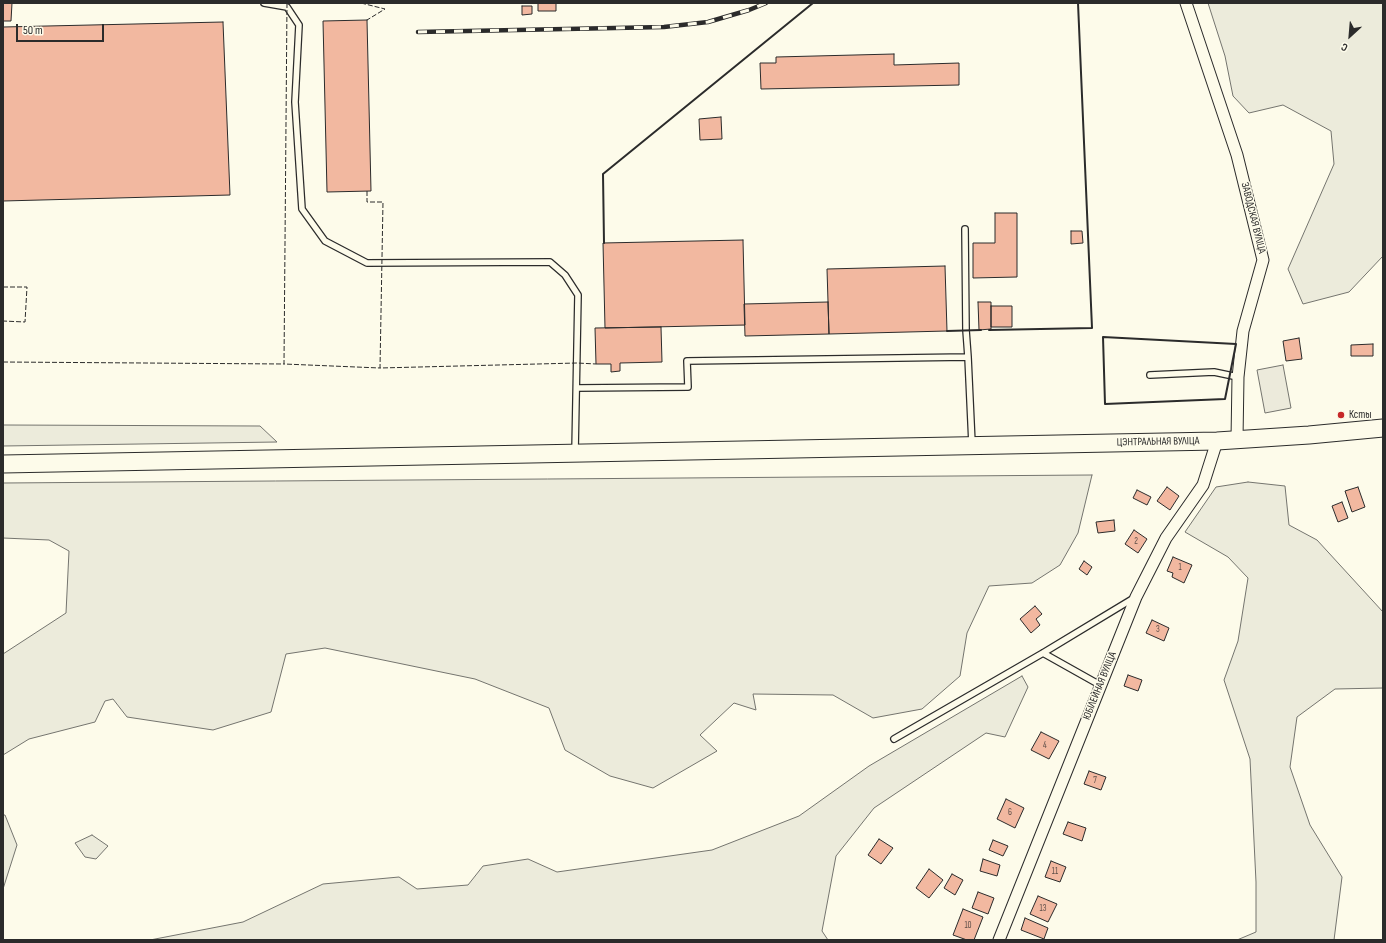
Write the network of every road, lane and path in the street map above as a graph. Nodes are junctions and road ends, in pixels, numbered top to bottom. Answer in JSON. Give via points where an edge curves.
{"nodes":[{"id":1,"x":264,"y":3,"type":"edge"},
{"id":2,"x":1186,"y":3,"type":"edge"},
{"id":3,"x":965,"y":229,"type":"dead end"},
{"id":4,"x":968,"y":357,"type":"junction"},
{"id":5,"x":1150,"y":375,"type":"dead end"},
{"id":6,"x":1238,"y":378,"type":"junction"},
{"id":7,"x":577,"y":388,"type":"junction"},
{"id":8,"x":1383,"y":428,"type":"edge"},
{"id":9,"x":1237,"y":439,"type":"junction"},
{"id":10,"x":1217,"y":441,"type":"junction"},
{"id":11,"x":972,"y":446,"type":"junction"},
{"id":12,"x":575,"y":452,"type":"junction"},
{"id":13,"x":3,"y":464,"type":"edge"},
{"id":14,"x":1136,"y":596,"type":"junction"},
{"id":15,"x":1043,"y":653,"type":"junction"},
{"id":16,"x":1100,"y":685,"type":"junction"},
{"id":17,"x":894,"y":739,"type":"dead end"},
{"id":18,"x":999,"y":940,"type":"edge"}],
"edges":[{"from":1,"to":7,"type":"lane","via":[[287,6],[299,25],[295,102],[302,209],[325,241],[367,263],[550,262],[565,275],[578,295]]},
{"from":2,"to":6,"type":"street","name":"ЗАВОДСКАЯ ВУЛІЦА","via":[[1237,155],[1263,260],[1244,331]]},
{"from":3,"to":4,"type":"lane"},
{"from":4,"to":7,"type":"lane","via":[[688,361],[688,387]]},
{"from":4,"to":11,"type":"lane"},
{"from":5,"to":6,"type":"lane","via":[[1214,372]]},
{"from":6,"to":9,"type":"street","name":"ЗАВОДСКАЯ ВУЛІЦА"},
{"from":7,"to":12,"type":"lane"},
{"from":8,"to":9,"type":"main road","name":"ЦЭНТРАЛЬНАЯ ВУЛІЦА"},
{"from":9,"to":10,"type":"main road","name":"ЦЭНТРАЛЬНАЯ ВУЛІЦА"},
{"from":10,"to":11,"type":"main road","name":"ЦЭНТРАЛЬНАЯ ВУЛІЦА"},
{"from":10,"to":14,"type":"street","name":"ЮБІЛЕЙНАЯ ВУЛІЦА","via":[[1203,485],[1166,538]]},
{"from":11,"to":12,"type":"main road","name":"ЦЭНТРАЛЬНАЯ ВУЛІЦА"},
{"from":12,"to":13,"type":"main road","name":"ЦЭНТРАЛЬНАЯ ВУЛІЦА"},
{"from":14,"to":15,"type":"lane"},
{"from":14,"to":16,"type":"street","name":"ЮБІЛЕЙНАЯ ВУЛІЦА"},
{"from":15,"to":16,"type":"lane"},
{"from":15,"to":17,"type":"lane"},
{"from":16,"to":18,"type":"street","name":"ЮБІЛЕЙНАЯ ВУЛІЦА"}]}
